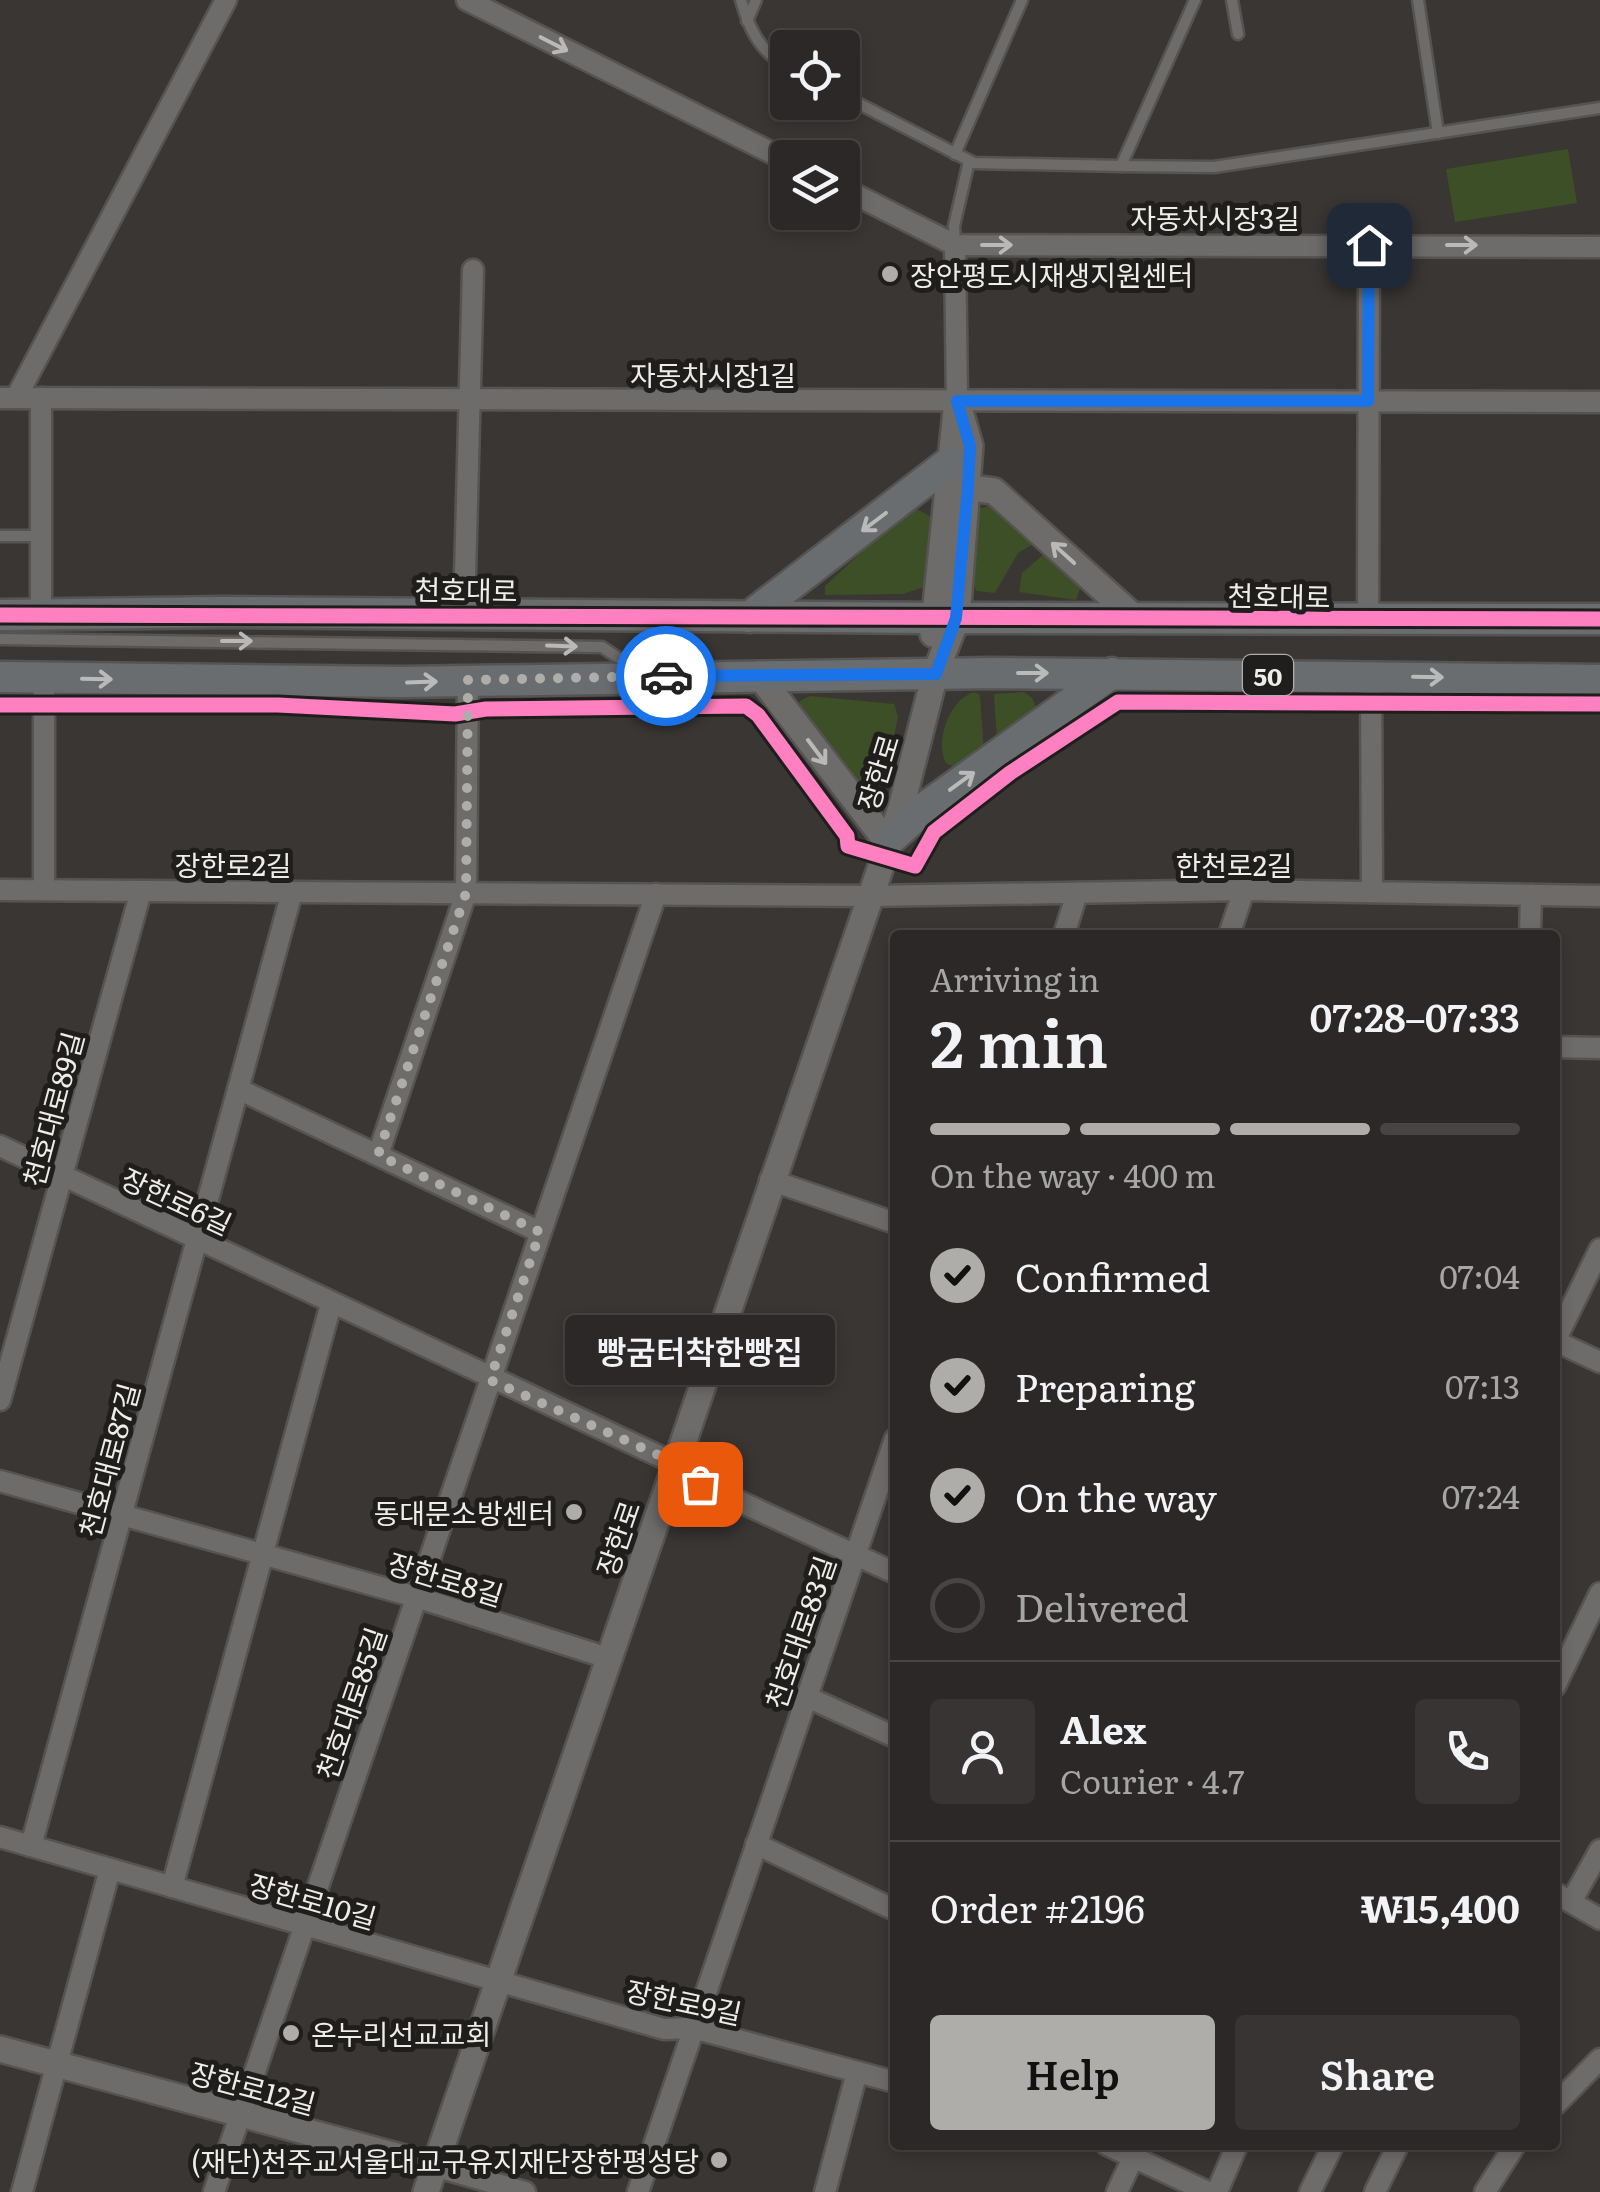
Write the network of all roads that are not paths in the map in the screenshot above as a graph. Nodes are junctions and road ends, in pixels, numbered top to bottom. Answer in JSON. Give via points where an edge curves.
{"nodes":[{"id":1,"x":226,"y":0,"type":"edge"},
{"id":2,"x":467,"y":0,"type":"edge"},
{"id":3,"x":741,"y":0,"type":"edge"},
{"id":4,"x":756,"y":0,"type":"edge"},
{"id":5,"x":1022,"y":0,"type":"edge"},
{"id":6,"x":1195,"y":0,"type":"edge"},
{"id":7,"x":1232,"y":0,"type":"edge"},
{"id":8,"x":1418,"y":0,"type":"edge"},
{"id":9,"x":747,"y":21,"type":"junction"},
{"id":10,"x":1238,"y":34,"type":"dead end"},
{"id":11,"x":770,"y":57,"type":"edge"},
{"id":12,"x":860,"y":104,"type":"edge"},
{"id":13,"x":1600,"y":108,"type":"edge"},
{"id":14,"x":1438,"y":132,"type":"junction"},
{"id":15,"x":770,"y":152,"type":"edge"},
{"id":16,"x":955,"y":154,"type":"junction"},
{"id":17,"x":970,"y":161,"type":"junction"},
{"id":18,"x":1121,"y":166,"type":"junction"},
{"id":19,"x":860,"y":197,"type":"edge"},
{"id":20,"x":954,"y":245,"type":"junction"},
{"id":21,"x":1369,"y":245,"type":"junction"},
{"id":22,"x":1600,"y":246,"type":"edge"},
{"id":23,"x":473,"y":270,"type":"dead end"},
{"id":24,"x":8,"y":398,"type":"edge"},
{"id":25,"x":41,"y":398,"type":"junction"},
{"id":26,"x":468,"y":401,"type":"junction"},
{"id":27,"x":957,"y":401,"type":"junction"},
{"id":28,"x":1368,"y":401,"type":"junction"},
{"id":29,"x":1600,"y":402,"type":"edge"},
{"id":30,"x":959,"y":474,"type":"junction"},
{"id":31,"x":0,"y":536,"type":"edge"},
{"id":32,"x":42,"y":536,"type":"junction"},
{"id":33,"x":223,"y":612,"type":"junction"},
{"id":34,"x":0,"y":614,"type":"edge"},
{"id":35,"x":41,"y":614,"type":"junction"},
{"id":36,"x":464,"y":614,"type":"junction"},
{"id":37,"x":749,"y":617,"type":"junction"},
{"id":38,"x":892,"y":617,"type":"junction"},
{"id":39,"x":944,"y":618,"type":"junction"},
{"id":40,"x":1136,"y":618,"type":"junction"},
{"id":41,"x":1600,"y":619,"type":"edge"},
{"id":42,"x":1368,"y":621,"type":"junction"},
{"id":43,"x":0,"y":639,"type":"edge"},
{"id":44,"x":1112,"y":673,"type":"junction"},
{"id":45,"x":758,"y":674,"type":"junction"},
{"id":46,"x":936,"y":674,"type":"junction"},
{"id":47,"x":647,"y":676,"type":"junction"},
{"id":48,"x":0,"y":677,"type":"edge"},
{"id":49,"x":1371,"y":677,"type":"junction"},
{"id":50,"x":44,"y":678,"type":"junction"},
{"id":51,"x":468,"y":680,"type":"junction"},
{"id":52,"x":1600,"y":680,"type":"edge"},
{"id":53,"x":886,"y":842,"type":"junction"},
{"id":54,"x":0,"y":890,"type":"edge"},
{"id":55,"x":44,"y":890,"type":"junction"},
{"id":56,"x":1244,"y":890,"type":"junction"},
{"id":57,"x":140,"y":891,"type":"junction"},
{"id":58,"x":292,"y":892,"type":"junction"},
{"id":59,"x":1372,"y":892,"type":"junction"},
{"id":60,"x":466,"y":893,"type":"junction"},
{"id":61,"x":656,"y":894,"type":"junction"},
{"id":62,"x":1077,"y":894,"type":"junction"},
{"id":63,"x":1531,"y":895,"type":"junction"},
{"id":64,"x":869,"y":896,"type":"junction"},
{"id":65,"x":1600,"y":896,"type":"edge"},
{"id":66,"x":1066,"y":930,"type":"edge"},
{"id":67,"x":1231,"y":930,"type":"edge"},
{"id":68,"x":1530,"y":930,"type":"edge"},
{"id":69,"x":1560,"y":1047,"type":"edge"},
{"id":70,"x":1600,"y":1048,"type":"edge"},
{"id":71,"x":238,"y":1089,"type":"junction"},
{"id":72,"x":0,"y":1146,"type":"edge"},
{"id":73,"x":378,"y":1155,"type":"junction"},
{"id":74,"x":62,"y":1176,"type":"junction"},
{"id":75,"x":770,"y":1180,"type":"junction"},
{"id":76,"x":890,"y":1221,"type":"edge"},
{"id":77,"x":540,"y":1232,"type":"junction"},
{"id":78,"x":197,"y":1240,"type":"junction"},
{"id":79,"x":1600,"y":1249,"type":"edge"},
{"id":80,"x":331,"y":1304,"type":"junction"},
{"id":81,"x":1560,"y":1331,"type":"edge"},
{"id":82,"x":1560,"y":1343,"type":"edge"},
{"id":83,"x":1600,"y":1362,"type":"edge"},
{"id":84,"x":490,"y":1380,"type":"junction"},
{"id":85,"x":0,"y":1400,"type":"edge"},
{"id":86,"x":890,"y":1453,"type":"edge"},
{"id":87,"x":674,"y":1462,"type":"junction"},
{"id":88,"x":0,"y":1481,"type":"edge"},
{"id":89,"x":122,"y":1514,"type":"junction"},
{"id":90,"x":856,"y":1552,"type":"junction"},
{"id":91,"x":266,"y":1554,"type":"junction"},
{"id":92,"x":890,"y":1570,"type":"edge"},
{"id":93,"x":1600,"y":1593,"type":"edge"},
{"id":94,"x":416,"y":1596,"type":"junction"},
{"id":95,"x":608,"y":1658,"type":"junction"},
{"id":96,"x":1560,"y":1676,"type":"edge"},
{"id":97,"x":806,"y":1696,"type":"junction"},
{"id":98,"x":890,"y":1735,"type":"edge"},
{"id":99,"x":0,"y":1837,"type":"edge"},
{"id":100,"x":756,"y":1844,"type":"junction"},
{"id":101,"x":31,"y":1846,"type":"junction"},
{"id":102,"x":1600,"y":1850,"type":"edge"},
{"id":103,"x":110,"y":1869,"type":"junction"},
{"id":104,"x":172,"y":1887,"type":"junction"},
{"id":105,"x":1563,"y":1897,"type":"edge"},
{"id":106,"x":890,"y":1908,"type":"edge"},
{"id":107,"x":1600,"y":1919,"type":"edge"},
{"id":108,"x":304,"y":1925,"type":"junction"},
{"id":109,"x":500,"y":1984,"type":"junction"},
{"id":110,"x":693,"y":2028,"type":"junction"},
{"id":111,"x":0,"y":2049,"type":"edge"},
{"id":112,"x":1600,"y":2060,"type":"edge"},
{"id":113,"x":58,"y":2065,"type":"junction"},
{"id":114,"x":857,"y":2072,"type":"junction"},
{"id":115,"x":890,"y":2081,"type":"edge"},
{"id":116,"x":1560,"y":2100,"type":"edge"},
{"id":117,"x":238,"y":2115,"type":"junction"},
{"id":118,"x":1137,"y":2150,"type":"edge"},
{"id":119,"x":1235,"y":2150,"type":"edge"},
{"id":120,"x":1331,"y":2150,"type":"edge"},
{"id":121,"x":1396,"y":2150,"type":"edge"},
{"id":122,"x":1513,"y":2150,"type":"edge"},
{"id":123,"x":434,"y":2166,"type":"junction"},
{"id":124,"x":1178,"y":2185,"type":"edge"},
{"id":125,"x":22,"y":2192,"type":"edge"},
{"id":126,"x":214,"y":2192,"type":"edge"},
{"id":127,"x":426,"y":2192,"type":"edge"},
{"id":128,"x":525,"y":2192,"type":"edge"},
{"id":129,"x":638,"y":2192,"type":"edge"},
{"id":130,"x":826,"y":2192,"type":"edge"},
{"id":131,"x":1118,"y":2192,"type":"edge"},
{"id":132,"x":1208,"y":2192,"type":"edge"},
{"id":133,"x":1217,"y":2192,"type":"edge"},
{"id":134,"x":1310,"y":2192,"type":"edge"},
{"id":135,"x":1375,"y":2192,"type":"edge"},
{"id":136,"x":1485,"y":2192,"type":"edge"}],
"edges":[{"from":1,"to":24,"type":"street","name":"자동차시장1길"},
{"from":2,"to":15,"type":"street","one_way":true},
{"from":3,"to":9,"type":"lane"},
{"from":4,"to":9,"type":"lane"},
{"from":5,"to":16,"type":"lane"},
{"from":6,"to":18,"type":"lane"},
{"from":7,"to":10,"type":"lane"},
{"from":8,"to":14,"type":"lane"},
{"from":9,"to":11,"type":"lane"},
{"from":12,"to":16,"type":"lane"},
{"from":13,"to":14,"type":"lane"},
{"from":14,"to":18,"type":"lane","via":[[1214,167]]},
{"from":16,"to":17,"type":"lane"},
{"from":17,"to":18,"type":"lane"},
{"from":17,"to":20,"type":"lane"},
{"from":19,"to":20,"type":"street","name":"자동차시장3길"},
{"from":20,"to":21,"type":"street","name":"자동차시장3길","one_way":true},
{"from":20,"to":27,"type":"street"},
{"from":21,"to":22,"type":"street","name":"자동차시장3길","one_way":true},
{"from":21,"to":28,"type":"street"},
{"from":23,"to":26,"type":"street"},
{"from":24,"to":25,"type":"street","name":"자동차시장1길"},
{"from":25,"to":26,"type":"street","name":"자동차시장1길"},
{"from":25,"to":32,"type":"street"},
{"from":26,"to":27,"type":"street","name":"자동차시장1길"},
{"from":26,"to":36,"type":"street","name":"천호대로"},
{"from":27,"to":28,"type":"street","name":"자동차시장1길"},
{"from":27,"to":30,"type":"street","name":"장한로"},
{"from":28,"to":29,"type":"street","name":"자동차시장1길"},
{"from":28,"to":42,"type":"street","name":"천호대로"},
{"from":30,"to":37,"type":"main road","one_way":true},
{"from":30,"to":39,"type":"street","name":"장한로"},
{"from":40,"to":30,"type":"street","one_way":true,"via":[[994,491]]},
{"from":31,"to":32,"type":"lane"},
{"from":32,"to":35,"type":"street"},
{"from":33,"to":35,"type":"main road","name":"천호대로","number":"50"},
{"from":33,"to":36,"type":"main road","name":"천호대로","number":"50"},
{"from":33,"to":38,"type":"lane","via":[[245,622],[726,629],[864,630]]},
{"from":34,"to":35,"type":"main road","name":"천호대로","number":"50"},
{"from":36,"to":37,"type":"main road","name":"천호대로","number":"50"},
{"from":37,"to":38,"type":"main road","name":"천호대로","number":"50"},
{"from":38,"to":39,"type":"main road","name":"천호대로","number":"50"},
{"from":39,"to":40,"type":"main road","name":"천호대로","number":"50"},
{"from":39,"to":46,"type":"street","name":"장한로"},
{"from":40,"to":42,"type":"main road","name":"천호대로","number":"50"},
{"from":41,"to":42,"type":"main road","name":"천호대로","number":"50"},
{"from":43,"to":47,"type":"lane","one_way":true,"via":[[602,647]]},
{"from":46,"to":44,"type":"main road","number":"50","one_way":true},
{"from":44,"to":49,"type":"main road","number":"50"},
{"from":53,"to":44,"type":"main road","one_way":true},
{"from":45,"to":46,"type":"main road","number":"50"},
{"from":45,"to":47,"type":"main road","number":"50"},
{"from":45,"to":53,"type":"street","one_way":true},
{"from":46,"to":53,"type":"street","name":"장한로"},
{"from":47,"to":51,"type":"main road","number":"50"},
{"from":48,"to":50,"type":"main road","number":"50"},
{"from":49,"to":52,"type":"main road","number":"50","one_way":true},
{"from":49,"to":59,"type":"street"},
{"from":50,"to":51,"type":"main road","number":"50","one_way":true},
{"from":50,"to":55,"type":"street"},
{"from":51,"to":60,"type":"street"},
{"from":53,"to":64,"type":"street","name":"장한로"},
{"from":54,"to":55,"type":"street","name":"장한로2길"},
{"from":55,"to":57,"type":"street","name":"장한로2길"},
{"from":56,"to":59,"type":"street","name":"한천로2길"},
{"from":56,"to":62,"type":"street","name":"한천로2길"},
{"from":56,"to":67,"type":"street"},
{"from":57,"to":58,"type":"street","name":"장한로2길"},
{"from":57,"to":74,"type":"street","name":"천호대로89길"},
{"from":58,"to":60,"type":"street","name":"장한로2길"},
{"from":58,"to":71,"type":"street","name":"천호대로87길"},
{"from":59,"to":63,"type":"street","name":"한천로2길"},
{"from":60,"to":61,"type":"street","name":"장한로2길"},
{"from":60,"to":73,"type":"street"},
{"from":61,"to":64,"type":"street","name":"장한로2길"},
{"from":61,"to":77,"type":"street","name":"천호대로85길"},
{"from":62,"to":64,"type":"street","name":"한천로2길"},
{"from":62,"to":66,"type":"street"},
{"from":63,"to":65,"type":"street","name":"한천로2길"},
{"from":63,"to":68,"type":"street"},
{"from":64,"to":75,"type":"street","name":"장한로"},
{"from":69,"to":70,"type":"street"},
{"from":71,"to":73,"type":"street"},
{"from":71,"to":78,"type":"street","name":"천호대로87길"},
{"from":72,"to":74,"type":"street","name":"장한로6길"},
{"from":73,"to":77,"type":"street"},
{"from":74,"to":78,"type":"street","name":"장한로6길"},
{"from":74,"to":85,"type":"street","name":"천호대로89길"},
{"from":75,"to":76,"type":"street"},
{"from":75,"to":87,"type":"street","name":"장한로"},
{"from":77,"to":84,"type":"street","name":"천호대로85길"},
{"from":78,"to":80,"type":"street","name":"장한로6길"},
{"from":78,"to":89,"type":"street","name":"천호대로87길"},
{"from":79,"to":81,"type":"street"},
{"from":80,"to":84,"type":"street","name":"장한로6길"},
{"from":80,"to":91,"type":"street"},
{"from":82,"to":83,"type":"street"},
{"from":84,"to":87,"type":"street","name":"장한로6길"},
{"from":84,"to":94,"type":"street","name":"천호대로85길"},
{"from":86,"to":90,"type":"street","name":"천호대로83길"},
{"from":87,"to":90,"type":"street","name":"장한로6길","via":[[700,1484]]},
{"from":87,"to":95,"type":"street","name":"장한로"},
{"from":88,"to":89,"type":"street","name":"장한로8길"},
{"from":89,"to":91,"type":"street","name":"장한로8길"},
{"from":89,"to":101,"type":"street","name":"천호대로87길"},
{"from":90,"to":92,"type":"street","name":"장한로6길"},
{"from":90,"to":97,"type":"street","name":"천호대로83길"},
{"from":91,"to":94,"type":"street","name":"장한로8길"},
{"from":91,"to":104,"type":"street"},
{"from":93,"to":96,"type":"street"},
{"from":94,"to":95,"type":"street","name":"장한로8길"},
{"from":94,"to":108,"type":"street","name":"천호대로85길"},
{"from":95,"to":109,"type":"street","name":"장한로"},
{"from":97,"to":98,"type":"street"},
{"from":97,"to":100,"type":"street","name":"천호대로83길"},
{"from":99,"to":101,"type":"street","name":"장한로10길"},
{"from":100,"to":106,"type":"street"},
{"from":100,"to":110,"type":"street","name":"천호대로83길"},
{"from":101,"to":103,"type":"street","name":"장한로10길"},
{"from":102,"to":105,"type":"street"},
{"from":103,"to":104,"type":"street","name":"장한로10길"},
{"from":103,"to":113,"type":"street"},
{"from":104,"to":108,"type":"street","name":"장한로10길"},
{"from":105,"to":107,"type":"street"},
{"from":108,"to":109,"type":"street","name":"장한로10길"},
{"from":108,"to":117,"type":"street","name":"천호대로85길"},
{"from":109,"to":110,"type":"street","name":"장한로9길","via":[[664,2029]]},
{"from":109,"to":123,"type":"street","name":"장한로"},
{"from":110,"to":114,"type":"street","name":"장한로9길"},
{"from":110,"to":129,"type":"street","name":"천호대로83길"},
{"from":111,"to":113,"type":"street","name":"장한로12길"},
{"from":112,"to":116,"type":"street"},
{"from":113,"to":117,"type":"street","name":"장한로12길"},
{"from":113,"to":125,"type":"street"},
{"from":114,"to":115,"type":"street","name":"장한로9길"},
{"from":114,"to":130,"type":"street"},
{"from":117,"to":123,"type":"street","name":"장한로12길"},
{"from":117,"to":126,"type":"street","name":"천호대로85길"},
{"from":118,"to":124,"type":"street"},
{"from":118,"to":131,"type":"street"},
{"from":119,"to":133,"type":"street"},
{"from":120,"to":134,"type":"street"},
{"from":121,"to":135,"type":"street"},
{"from":122,"to":136,"type":"street"},
{"from":123,"to":127,"type":"street","name":"장한로"},
{"from":123,"to":128,"type":"street"},
{"from":124,"to":132,"type":"street"}]}
